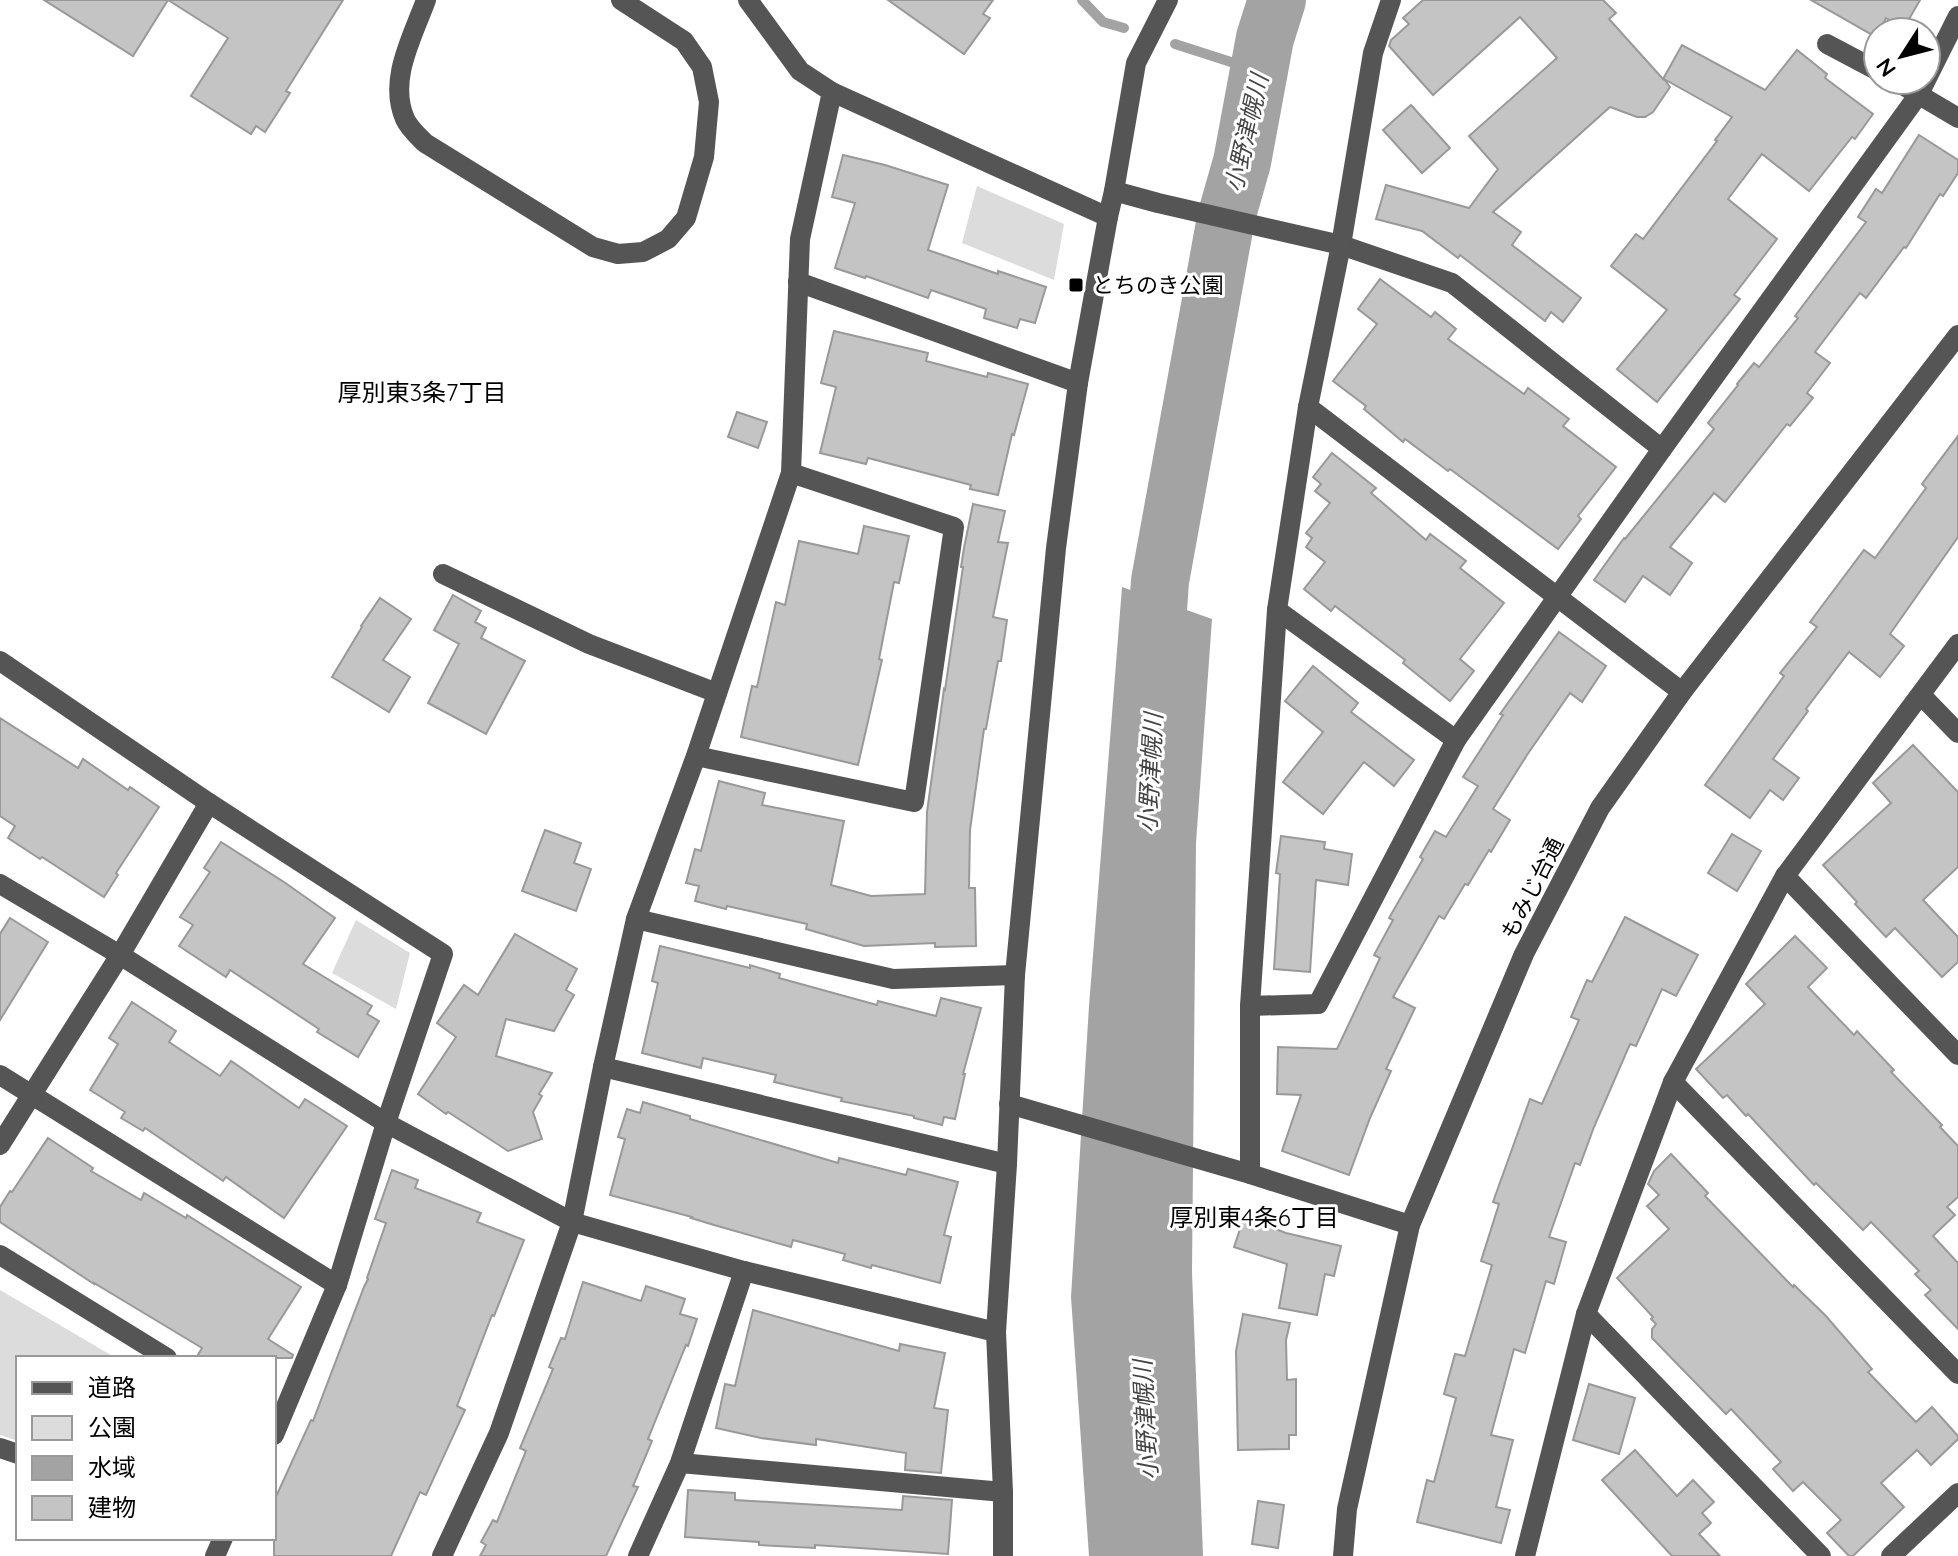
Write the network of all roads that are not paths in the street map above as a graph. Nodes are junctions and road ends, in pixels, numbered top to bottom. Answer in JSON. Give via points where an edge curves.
{"nodes":[{"id":1,"x":426,"y":0,"type":"edge"},
{"id":2,"x":621,"y":0,"type":"edge"},
{"id":3,"x":748,"y":0,"type":"edge"},
{"id":4,"x":1168,"y":0,"type":"edge"},
{"id":5,"x":1391,"y":0,"type":"edge"},
{"id":6,"x":1958,"y":16,"type":"edge"},
{"id":7,"x":1827,"y":44,"type":"dead end"},
{"id":8,"x":1942,"y":48,"type":"edge"},
{"id":9,"x":1862,"y":63,"type":"edge"},
{"id":10,"x":832,"y":92,"type":"junction"},
{"id":11,"x":1918,"y":96,"type":"edge"},
{"id":12,"x":1922,"y":96,"type":"edge"},
{"id":13,"x":1958,"y":118,"type":"edge"},
{"id":14,"x":1114,"y":191,"type":"junction"},
{"id":15,"x":1108,"y":217,"type":"junction"},
{"id":16,"x":1341,"y":245,"type":"junction"},
{"id":17,"x":798,"y":282,"type":"junction"},
{"id":18,"x":1958,"y":335,"type":"edge"},
{"id":19,"x":1078,"y":383,"type":"junction"},
{"id":20,"x":1308,"y":407,"type":"junction"},
{"id":21,"x":1662,"y":449,"type":"junction"},
{"id":22,"x":791,"y":473,"type":"junction"},
{"id":23,"x":443,"y":574,"type":"dead end"},
{"id":24,"x":1559,"y":597,"type":"junction"},
{"id":25,"x":1277,"y":610,"type":"junction"},
{"id":26,"x":1958,"y":644,"type":"edge"},
{"id":27,"x":0,"y":661,"type":"edge"},
{"id":28,"x":1682,"y":692,"type":"junction"},
{"id":29,"x":717,"y":693,"type":"junction"},
{"id":30,"x":1921,"y":695,"type":"junction"},
{"id":31,"x":1958,"y":733,"type":"edge"},
{"id":32,"x":1456,"y":740,"type":"junction"},
{"id":33,"x":696,"y":756,"type":"junction"},
{"id":34,"x":209,"y":803,"type":"junction"},
{"id":35,"x":1785,"y":876,"type":"junction"},
{"id":36,"x":0,"y":884,"type":"edge"},
{"id":37,"x":636,"y":919,"type":"junction"},
{"id":38,"x":120,"y":955,"type":"junction"},
{"id":39,"x":1015,"y":975,"type":"junction"},
{"id":40,"x":1250,"y":1006,"type":"junction"},
{"id":41,"x":1958,"y":1055,"type":"edge"},
{"id":42,"x":603,"y":1067,"type":"junction"},
{"id":43,"x":0,"y":1075,"type":"edge"},
{"id":44,"x":1673,"y":1082,"type":"junction"},
{"id":45,"x":32,"y":1094,"type":"junction"},
{"id":46,"x":1009,"y":1104,"type":"junction"},
{"id":47,"x":386,"y":1123,"type":"junction"},
{"id":48,"x":0,"y":1145,"type":"edge"},
{"id":49,"x":1007,"y":1164,"type":"junction"},
{"id":50,"x":1250,"y":1174,"type":"junction"},
{"id":51,"x":572,"y":1222,"type":"junction"},
{"id":52,"x":1410,"y":1225,"type":"junction"},
{"id":53,"x":0,"y":1255,"type":"edge"},
{"id":54,"x":744,"y":1271,"type":"junction"},
{"id":55,"x":337,"y":1285,"type":"junction"},
{"id":56,"x":1586,"y":1314,"type":"junction"},
{"id":57,"x":996,"y":1332,"type":"junction"},
{"id":58,"x":164,"y":1356,"type":"edge"},
{"id":59,"x":1958,"y":1374,"type":"edge"},
{"id":60,"x":276,"y":1426,"type":"edge"},
{"id":61,"x":680,"y":1463,"type":"junction"},
{"id":62,"x":1003,"y":1492,"type":"junction"},
{"id":63,"x":1958,"y":1493,"type":"edge"},
{"id":64,"x":442,"y":1556,"type":"edge"},
{"id":65,"x":638,"y":1556,"type":"edge"},
{"id":66,"x":1003,"y":1556,"type":"edge"},
{"id":67,"x":1343,"y":1556,"type":"edge"},
{"id":68,"x":1525,"y":1556,"type":"edge"},
{"id":69,"x":1821,"y":1556,"type":"edge"},
{"id":70,"x":1891,"y":1556,"type":"edge"}],
"edges":[{"from":1,"to":2,"type":"street","via":[[400,70],[398,96],[406,122],[425,143],[593,247],[618,254],[643,252],[668,239],[686,218],[704,157],[709,102],[702,67],[684,41]]},
{"from":3,"to":10,"type":"street","via":[[800,71]]},
{"from":4,"to":14,"type":"street","via":[[1136,63]]},
{"from":5,"to":16,"type":"street","via":[[1373,53]]},
{"from":6,"to":8,"type":"street"},
{"from":7,"to":9,"type":"street"},
{"from":10,"to":15,"type":"street"},
{"from":10,"to":17,"type":"street","via":[[800,239]]},
{"from":11,"to":21,"type":"street"},
{"from":12,"to":13,"type":"street"},
{"from":14,"to":15,"type":"street"},
{"from":14,"to":16,"type":"street"},
{"from":15,"to":19,"type":"street"},
{"from":16,"to":20,"type":"street"},
{"from":16,"to":21,"type":"street","via":[[1452,283]]},
{"from":17,"to":19,"type":"street"},
{"from":17,"to":22,"type":"street"},
{"from":18,"to":28,"type":"street","name":"もみじ台通"},
{"from":19,"to":39,"type":"street","via":[[1056,548]]},
{"from":20,"to":24,"type":"street"},
{"from":20,"to":25,"type":"street"},
{"from":21,"to":24,"type":"street"},
{"from":22,"to":29,"type":"street"},
{"from":22,"to":33,"type":"street","via":[[954,527],[914,802]]},
{"from":23,"to":29,"type":"street","via":[[589,644]]},
{"from":24,"to":28,"type":"street"},
{"from":24,"to":32,"type":"street"},
{"from":25,"to":32,"type":"street"},
{"from":25,"to":40,"type":"street"},
{"from":26,"to":30,"type":"street"},
{"from":27,"to":34,"type":"street"},
{"from":28,"to":52,"type":"street","name":"もみじ台通","via":[[1600,808],[1524,954]]},
{"from":29,"to":33,"type":"street"},
{"from":30,"to":31,"type":"street"},
{"from":30,"to":35,"type":"street"},
{"from":32,"to":40,"type":"street","via":[[1318,1004]]},
{"from":33,"to":37,"type":"street"},
{"from":34,"to":38,"type":"street"},
{"from":34,"to":47,"type":"street","via":[[443,954]]},
{"from":35,"to":41,"type":"street"},
{"from":35,"to":44,"type":"street"},
{"from":36,"to":38,"type":"street"},
{"from":37,"to":39,"type":"street","via":[[893,979]]},
{"from":37,"to":42,"type":"street"},
{"from":38,"to":45,"type":"street"},
{"from":38,"to":47,"type":"street"},
{"from":39,"to":46,"type":"street"},
{"from":40,"to":50,"type":"street"},
{"from":42,"to":49,"type":"street"},
{"from":42,"to":51,"type":"street"},
{"from":43,"to":45,"type":"street"},
{"from":44,"to":56,"type":"street"},
{"from":44,"to":59,"type":"street"},
{"from":45,"to":48,"type":"street"},
{"from":45,"to":55,"type":"street"},
{"from":46,"to":49,"type":"street"},
{"from":46,"to":50,"type":"street"},
{"from":47,"to":51,"type":"street"},
{"from":47,"to":55,"type":"street"},
{"from":49,"to":57,"type":"street"},
{"from":50,"to":52,"type":"street"},
{"from":51,"to":54,"type":"street"},
{"from":51,"to":64,"type":"street","via":[[499,1433]]},
{"from":52,"to":67,"type":"street","name":"もみじ台通","via":[[1347,1509]]},
{"from":53,"to":58,"type":"street"},
{"from":54,"to":57,"type":"street"},
{"from":54,"to":61,"type":"street"},
{"from":55,"to":60,"type":"street"},
{"from":56,"to":68,"type":"street"},
{"from":56,"to":69,"type":"street"},
{"from":57,"to":62,"type":"street"},
{"from":61,"to":62,"type":"street"},
{"from":61,"to":65,"type":"street"},
{"from":62,"to":66,"type":"street"},
{"from":63,"to":70,"type":"street"}]}
